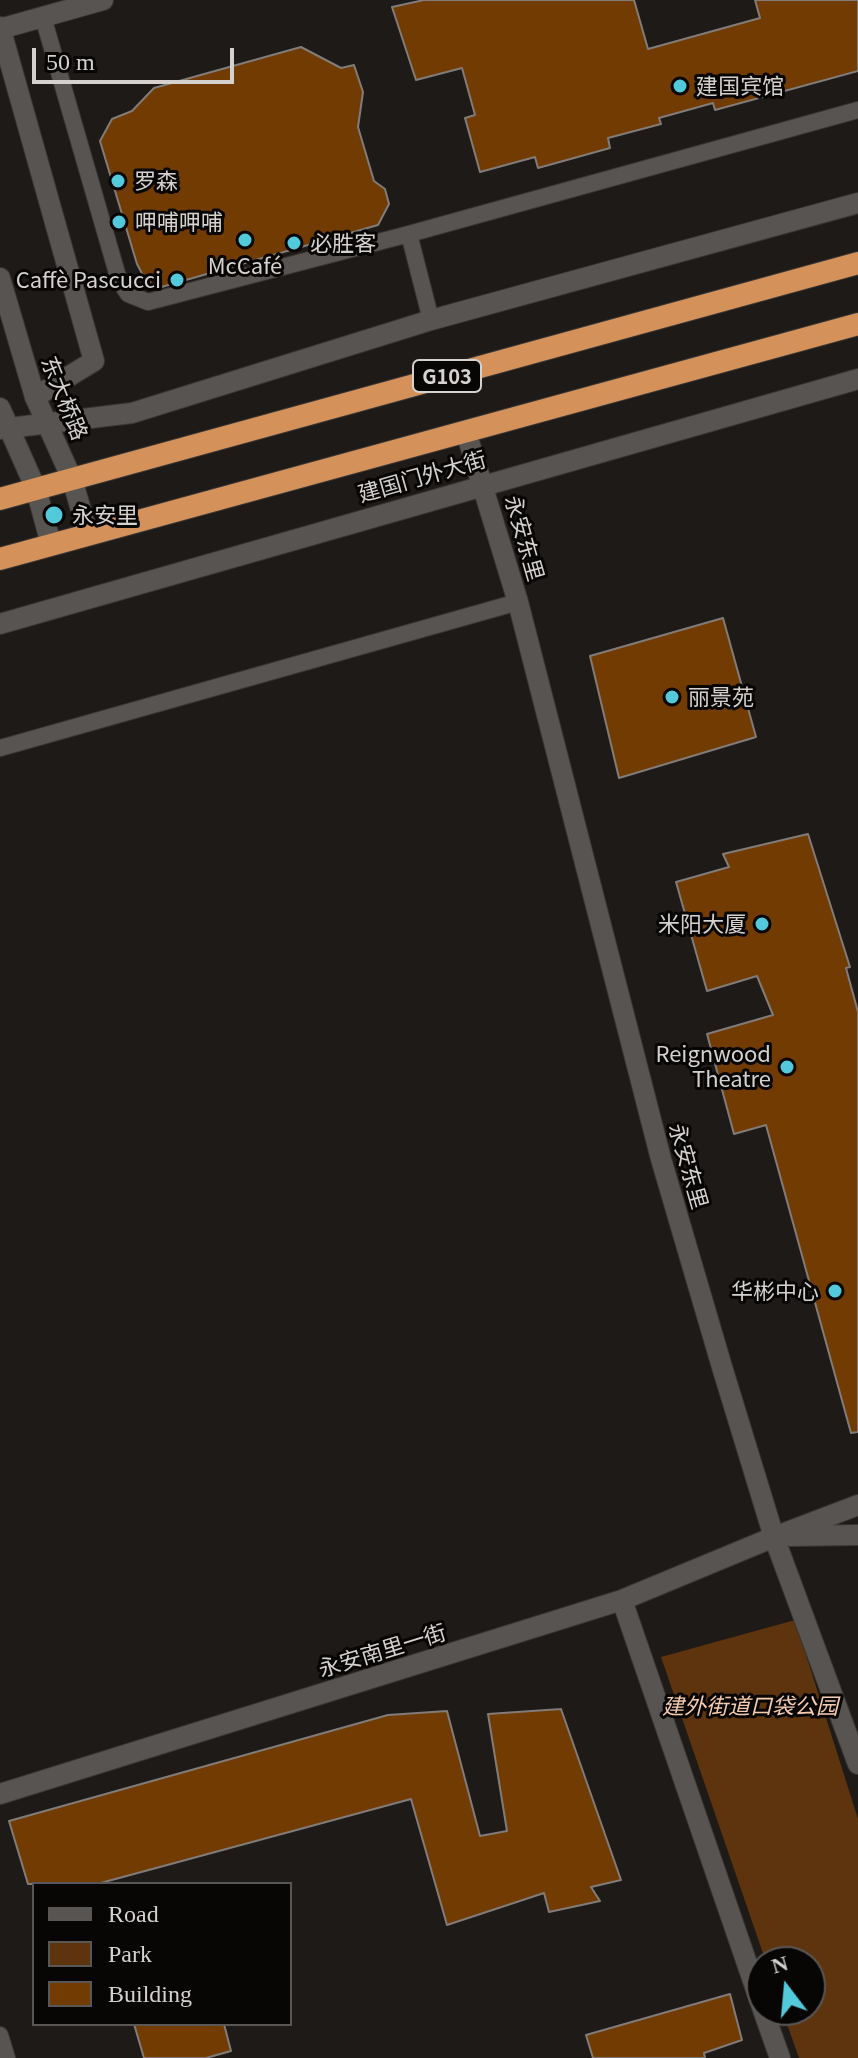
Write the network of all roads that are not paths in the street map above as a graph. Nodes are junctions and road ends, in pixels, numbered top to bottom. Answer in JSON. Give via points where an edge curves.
{"nodes":[{"id":1,"x":103,"y":0,"type":"edge"},
{"id":2,"x":43,"y":17,"type":"junction"},
{"id":3,"x":0,"y":28,"type":"edge"},
{"id":4,"x":858,"y":110,"type":"edge"},
{"id":5,"x":858,"y":203,"type":"edge"},
{"id":6,"x":409,"y":234,"type":"junction"},
{"id":7,"x":858,"y":263,"type":"edge"},
{"id":8,"x":0,"y":278,"type":"edge"},
{"id":9,"x":431,"y":320,"type":"junction"},
{"id":10,"x":858,"y":324,"type":"edge"},
{"id":11,"x":858,"y":379,"type":"edge"},
{"id":12,"x":35,"y":397,"type":"junction"},
{"id":13,"x":3,"y":421,"type":"edge"},
{"id":14,"x":47,"y":423,"type":"junction"},
{"id":15,"x":466,"y":432,"type":"junction"},
{"id":16,"x":72,"y":479,"type":"junction"},
{"id":17,"x":484,"y":485,"type":"junction"},
{"id":18,"x":36,"y":489,"type":"junction"},
{"id":19,"x":0,"y":499,"type":"edge"},
{"id":20,"x":88,"y":534,"type":"junction"},
{"id":21,"x":51,"y":544,"type":"junction"},
{"id":22,"x":0,"y":559,"type":"edge"},
{"id":23,"x":518,"y":602,"type":"junction"},
{"id":24,"x":0,"y":624,"type":"edge"},
{"id":25,"x":0,"y":748,"type":"edge"},
{"id":26,"x":858,"y":1505,"type":"edge"},
{"id":27,"x":858,"y":1535,"type":"edge"},
{"id":28,"x":774,"y":1537,"type":"junction"},
{"id":29,"x":622,"y":1600,"type":"junction"},
{"id":30,"x":858,"y":1764,"type":"edge"},
{"id":31,"x":0,"y":1794,"type":"edge"},
{"id":32,"x":746,"y":1961,"type":"edge"},
{"id":33,"x":768,"y":2026,"type":"edge"},
{"id":34,"x":0,"y":2035,"type":"edge"},
{"id":35,"x":7,"y":2058,"type":"edge"},
{"id":36,"x":780,"y":2058,"type":"edge"}],
"edges":[{"from":1,"to":2,"type":"street"},
{"from":2,"to":3,"type":"street"},
{"from":2,"to":6,"type":"lane","via":[[119,280],[128,294],[148,302]]},
{"from":3,"to":12,"type":"street","via":[[94,361]]},
{"from":4,"to":6,"type":"lane"},
{"from":5,"to":9,"type":"street"},
{"from":6,"to":9,"type":"lane"},
{"from":7,"to":16,"type":"highway","number":"G103"},
{"from":8,"to":12,"type":"street","name":"东大桥路"},
{"from":9,"to":14,"type":"street","via":[[132,413]]},
{"from":10,"to":15,"type":"highway","name":"建国门外大街"},
{"from":11,"to":17,"type":"street","name":"建国门外大街"},
{"from":12,"to":14,"type":"street","name":"东大桥路"},
{"from":13,"to":14,"type":"street"},
{"from":13,"to":18,"type":"street"},
{"from":14,"to":16,"type":"street","name":"东大桥路"},
{"from":15,"to":17,"type":"street","name":"永安东里"},
{"from":15,"to":20,"type":"highway","name":"建国门外大街"},
{"from":16,"to":18,"type":"highway","number":"G103"},
{"from":16,"to":20,"type":"street","name":"东大桥路"},
{"from":17,"to":23,"type":"street","name":"永安东里"},
{"from":17,"to":24,"type":"street","name":"建国门外大街"},
{"from":18,"to":19,"type":"highway","number":"G103"},
{"from":18,"to":21,"type":"street"},
{"from":20,"to":21,"type":"highway","name":"建国门外大街"},
{"from":21,"to":22,"type":"highway","name":"建国门外大街"},
{"from":23,"to":25,"type":"lane"},
{"from":23,"to":28,"type":"street","name":"永安东里","via":[[661,1159]]},
{"from":26,"to":28,"type":"street","name":"永安南里一街"},
{"from":27,"to":28,"type":"street"},
{"from":28,"to":29,"type":"street","name":"永安南里一街"},
{"from":28,"to":30,"type":"street","name":"永安东里"},
{"from":29,"to":31,"type":"street","name":"永安南里一街"},
{"from":29,"to":32,"type":"street"},
{"from":33,"to":36,"type":"street"},
{"from":34,"to":35,"type":"lane"}]}
